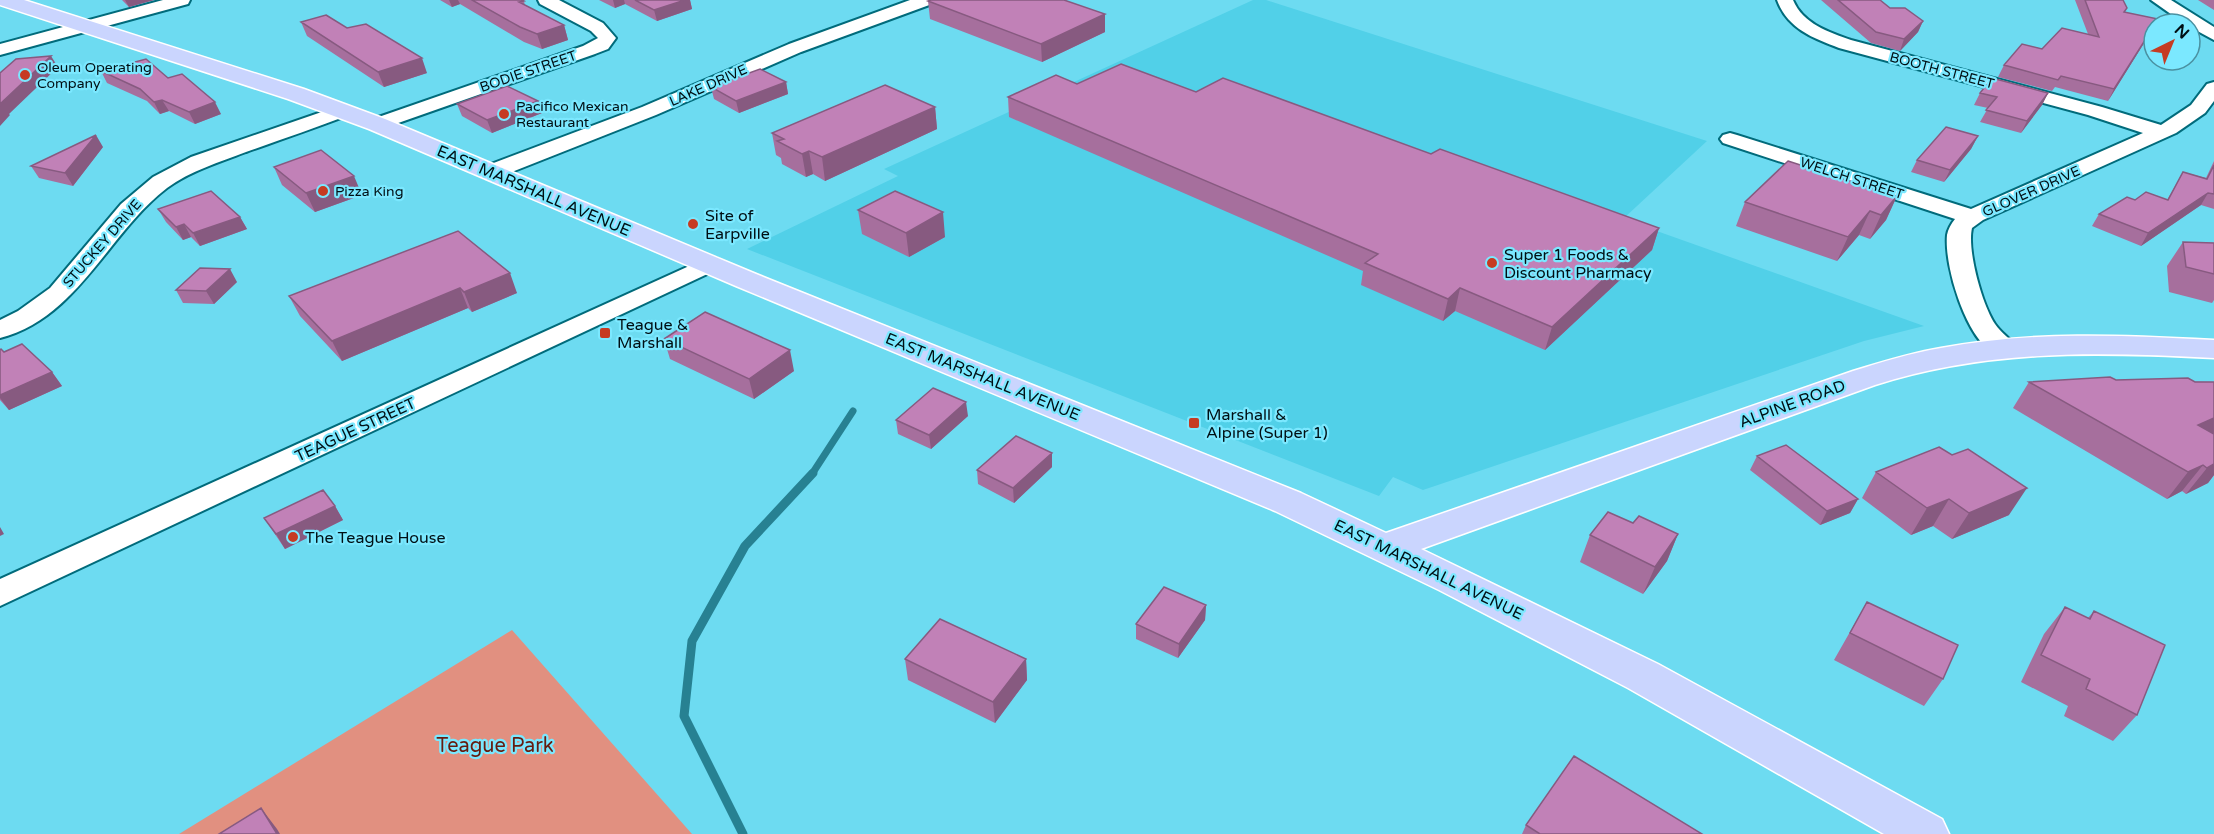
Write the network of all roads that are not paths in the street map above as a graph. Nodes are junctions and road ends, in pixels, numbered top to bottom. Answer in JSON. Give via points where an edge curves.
{"nodes":[{"id":1,"x":4,"y":0,"type":"edge"},
{"id":2,"x":182,"y":0,"type":"edge"},
{"id":3,"x":546,"y":0,"type":"edge"},
{"id":4,"x":927,"y":0,"type":"edge"},
{"id":5,"x":1785,"y":0,"type":"edge"},
{"id":6,"x":2159,"y":0,"type":"edge"},
{"id":7,"x":83,"y":27,"type":"junction"},
{"id":8,"x":2214,"y":35,"type":"edge"},
{"id":9,"x":0,"y":50,"type":"edge"},
{"id":10,"x":2214,"y":88,"type":"edge"},
{"id":11,"x":342,"y":111,"type":"junction"},
{"id":12,"x":376,"y":124,"type":"junction"},
{"id":13,"x":2162,"y":132,"type":"junction"},
{"id":14,"x":1730,"y":139,"type":"dead end"},
{"id":15,"x":491,"y":172,"type":"junction"},
{"id":16,"x":1973,"y":217,"type":"junction"},
{"id":17,"x":709,"y":264,"type":"junction"},
{"id":18,"x":0,"y":330,"type":"edge"},
{"id":19,"x":2004,"y":348,"type":"junction"},
{"id":20,"x":2214,"y":349,"type":"edge"},
{"id":21,"x":1386,"y":547,"type":"junction"},
{"id":22,"x":0,"y":593,"type":"edge"},
{"id":23,"x":1926,"y":834,"type":"edge"}],
"edges":[{"from":1,"to":7,"type":"main road","name":"EAST MARSHALL AVENUE"},
{"from":2,"to":7,"type":"street"},
{"from":3,"to":12,"type":"street","name":"BODIE STREET","via":[[597,27],[607,38],[602,45],[589,50]]},
{"from":4,"to":15,"type":"street","name":"LAKE DRIVE","via":[[795,48],[649,111]]},
{"from":5,"to":13,"type":"street","name":"BOOTH STREET","via":[[1798,21],[1826,37]]},
{"from":6,"to":8,"type":"street"},
{"from":7,"to":9,"type":"street"},
{"from":7,"to":11,"type":"main road","name":"EAST MARSHALL AVENUE"},
{"from":10,"to":13,"type":"street","name":"GLOVER DRIVE","via":[[2191,114]]},
{"from":11,"to":12,"type":"main road","name":"EAST MARSHALL AVENUE"},
{"from":11,"to":18,"type":"street","name":"STUCKEY DRIVE","via":[[199,162],[160,182],[129,209],[59,293]]},
{"from":12,"to":15,"type":"main road","name":"EAST MARSHALL AVENUE"},
{"from":13,"to":16,"type":"street","name":"GLOVER DRIVE"},
{"from":14,"to":16,"type":"street","name":"WELCH STREET"},
{"from":15,"to":17,"type":"main road","name":"EAST MARSHALL AVENUE"},
{"from":16,"to":19,"type":"street","name":"GLOVER DRIVE","via":[[1960,228],[1958,245],[1977,314]]},
{"from":17,"to":21,"type":"main road","name":"EAST MARSHALL AVENUE","via":[[1190,461]]},
{"from":17,"to":22,"type":"street","name":"TEAGUE STREET"},
{"from":19,"to":20,"type":"main road","name":"ALPINE ROAD","via":[[2117,345]]},
{"from":19,"to":21,"type":"main road","name":"ALPINE ROAD","via":[[1923,361],[1864,378]]},
{"from":21,"to":23,"type":"main road","name":"EAST MARSHALL AVENUE","via":[[1643,676]]}]}
